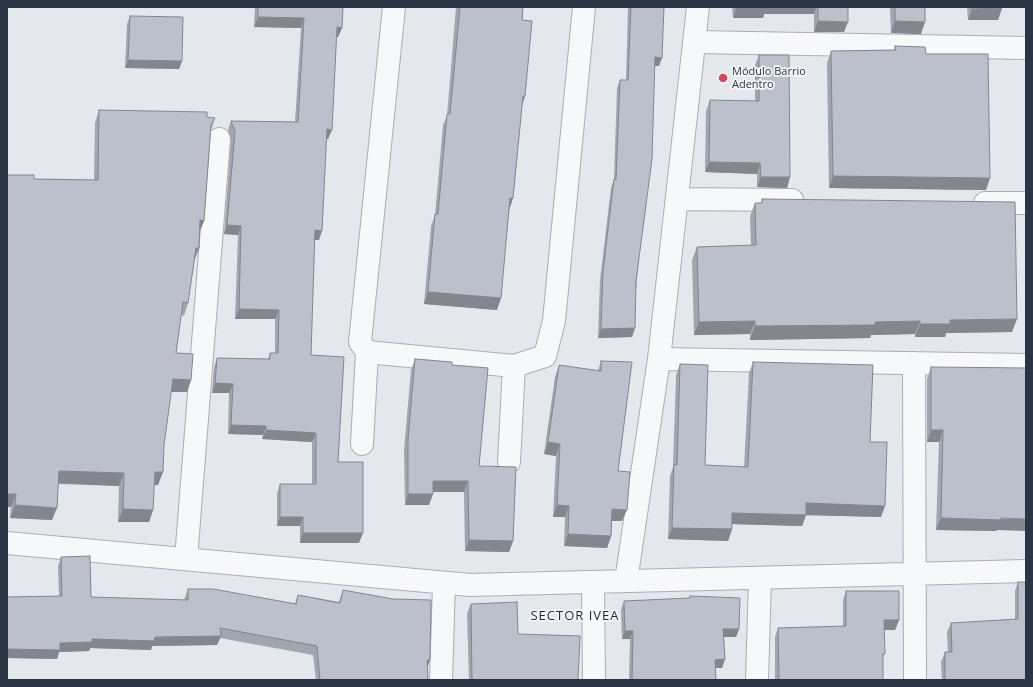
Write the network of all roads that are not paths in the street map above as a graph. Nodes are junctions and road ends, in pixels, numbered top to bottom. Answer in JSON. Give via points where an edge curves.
{"nodes":[{"id":1,"x":394,"y":7,"type":"edge"},
{"id":2,"x":584,"y":7,"type":"edge"},
{"id":3,"x":698,"y":7,"type":"edge"},
{"id":4,"x":695,"y":42,"type":"junction"},
{"id":5,"x":1026,"y":48,"type":"edge"},
{"id":6,"x":219,"y":138,"type":"dead end"},
{"id":7,"x":678,"y":199,"type":"junction"},
{"id":8,"x":812,"y":201,"type":"edge"},
{"id":9,"x":963,"y":203,"type":"edge"},
{"id":10,"x":1026,"y":203,"type":"edge"},
{"id":11,"x":367,"y":352,"type":"junction"},
{"id":12,"x":659,"y":359,"type":"junction"},
{"id":13,"x":914,"y":363,"type":"junction"},
{"id":14,"x":1026,"y":365,"type":"edge"},
{"id":15,"x":514,"y":366,"type":"junction"},
{"id":16,"x":362,"y":444,"type":"dead end"},
{"id":17,"x":509,"y":462,"type":"dead end"},
{"id":18,"x":7,"y":543,"type":"edge"},
{"id":19,"x":186,"y":559,"type":"junction"},
{"id":20,"x":1026,"y":571,"type":"edge"},
{"id":21,"x":914,"y":573,"type":"junction"},
{"id":22,"x":760,"y":578,"type":"junction"},
{"id":23,"x":626,"y":581,"type":"junction"},
{"id":24,"x":593,"y":582,"type":"junction"},
{"id":25,"x":444,"y":583,"type":"junction"},
{"id":26,"x":441,"y":680,"type":"edge"},
{"id":27,"x":594,"y":680,"type":"edge"},
{"id":28,"x":757,"y":680,"type":"edge"},
{"id":29,"x":915,"y":680,"type":"edge"}],
"edges":[{"from":1,"to":11,"type":"street","via":[[360,342]]},
{"from":2,"to":15,"type":"street","via":[[554,321],[545,356]]},
{"from":3,"to":4,"type":"street"},
{"from":4,"to":5,"type":"street"},
{"from":4,"to":7,"type":"street"},
{"from":6,"to":19,"type":"street"},
{"from":7,"to":8,"type":"street"},
{"from":7,"to":12,"type":"street"},
{"from":9,"to":10,"type":"street"},
{"from":11,"to":15,"type":"street"},
{"from":11,"to":16,"type":"street"},
{"from":12,"to":13,"type":"street"},
{"from":12,"to":23,"type":"street"},
{"from":13,"to":14,"type":"street"},
{"from":13,"to":21,"type":"street"},
{"from":15,"to":17,"type":"street"},
{"from":18,"to":19,"type":"street"},
{"from":19,"to":25,"type":"street"},
{"from":20,"to":21,"type":"street"},
{"from":21,"to":22,"type":"street"},
{"from":21,"to":29,"type":"street"},
{"from":22,"to":23,"type":"street"},
{"from":22,"to":28,"type":"street"},
{"from":23,"to":24,"type":"street"},
{"from":24,"to":25,"type":"street","via":[[470,585]]},
{"from":24,"to":27,"type":"street"},
{"from":25,"to":26,"type":"street"}]}
